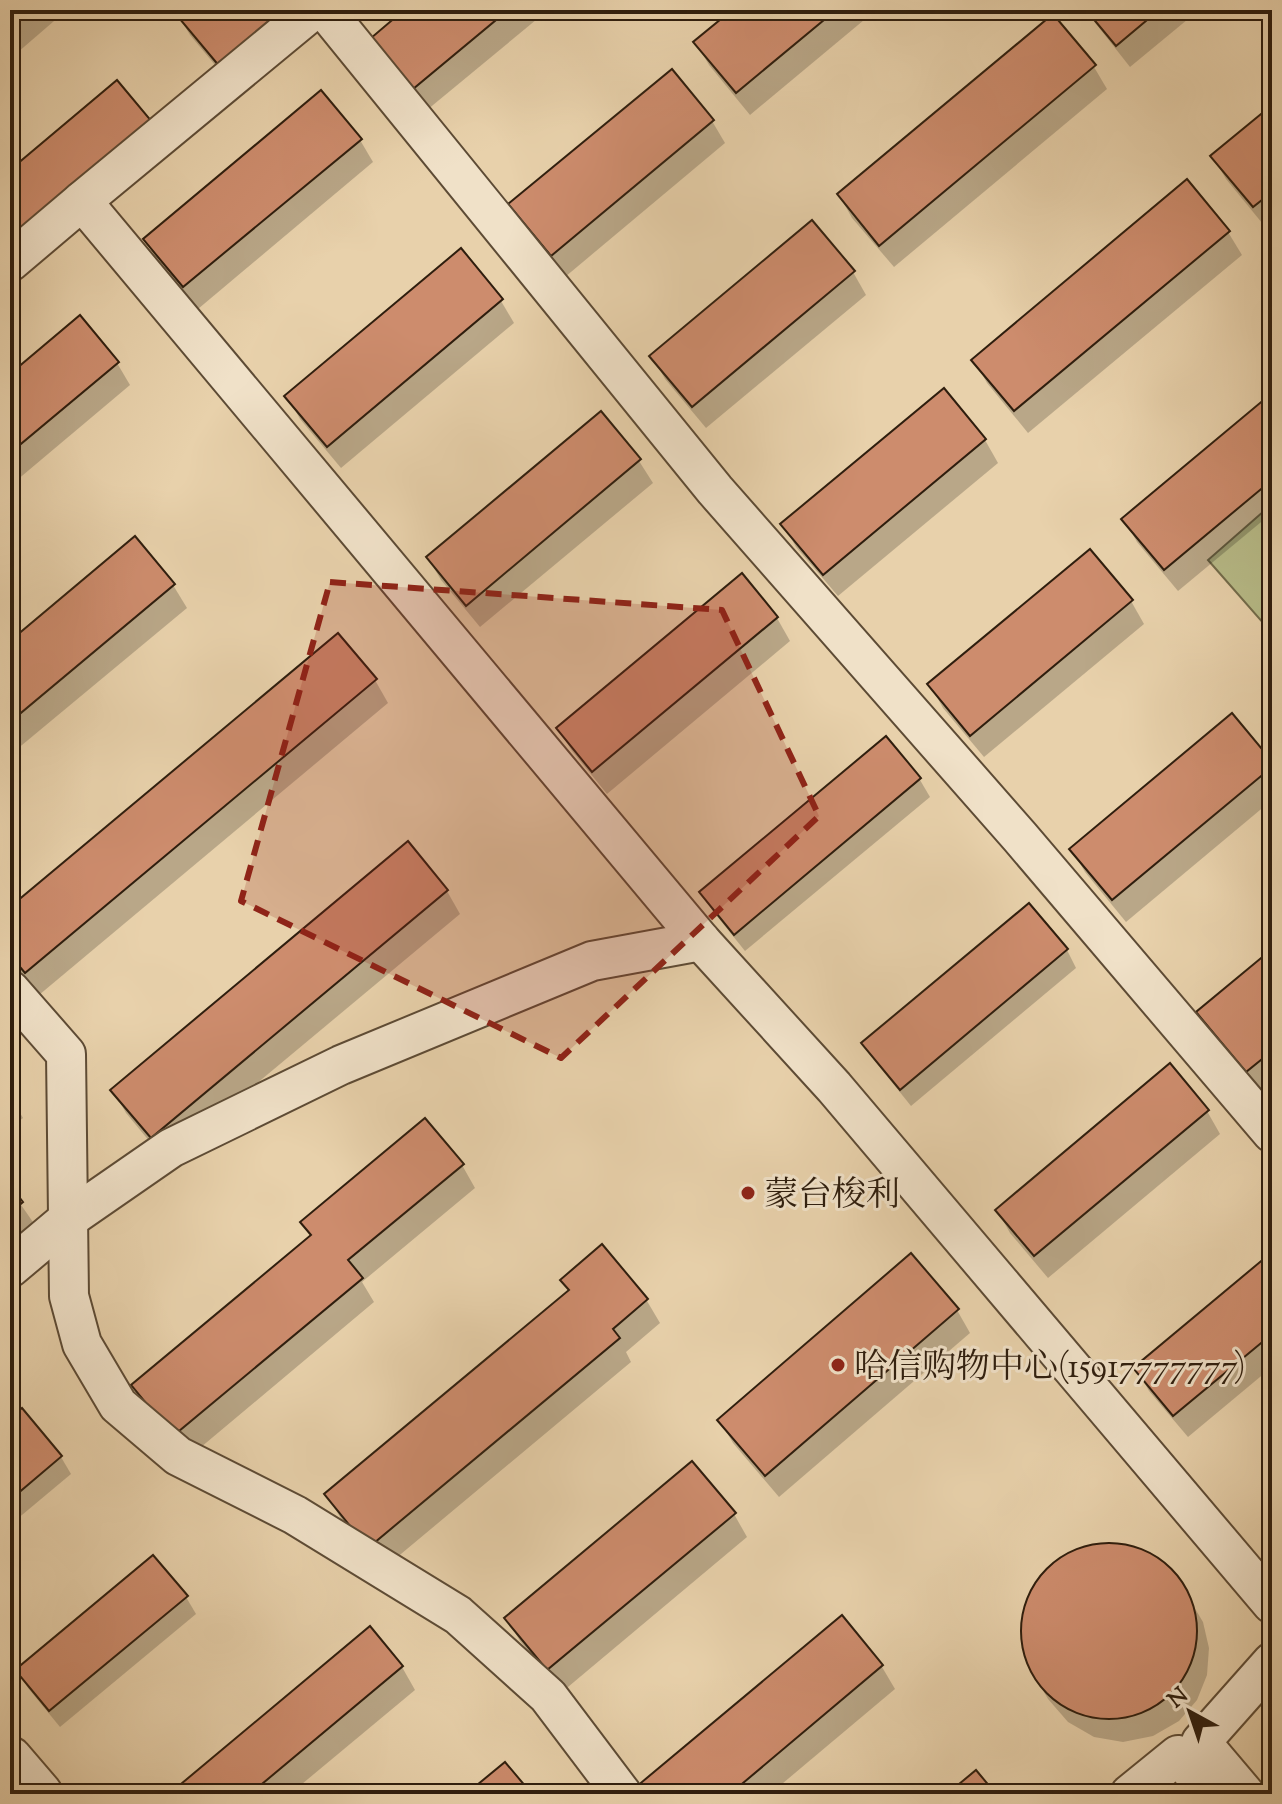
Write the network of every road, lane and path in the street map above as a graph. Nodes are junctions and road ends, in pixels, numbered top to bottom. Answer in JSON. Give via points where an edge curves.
{"nodes":[{"id":1,"x":313,"y":10,"type":"edge"},
{"id":2,"x":325,"y":10,"type":"edge"},
{"id":3,"x":82,"y":201,"type":"junction"},
{"id":4,"x":10,"y":262,"type":"edge"},
{"id":5,"x":701,"y":941,"type":"junction"},
{"id":6,"x":10,"y":990,"type":"edge"},
{"id":7,"x":1269,"y":1124,"type":"edge"},
{"id":8,"x":67,"y":1220,"type":"junction"},
{"id":9,"x":10,"y":1268,"type":"edge"},
{"id":10,"x":1272,"y":1604,"type":"edge"},
{"id":11,"x":1272,"y":1662,"type":"edge"},
{"id":12,"x":10,"y":1759,"type":"edge"},
{"id":13,"x":40,"y":1794,"type":"edge"},
{"id":14,"x":622,"y":1794,"type":"edge"},
{"id":15,"x":1130,"y":1794,"type":"edge"},
{"id":16,"x":1212,"y":1794,"type":"edge"},
{"id":17,"x":1245,"y":1794,"type":"edge"}],
"edges":[{"from":1,"to":3,"type":"street"},
{"from":2,"to":7,"type":"street","via":[[715,490]]},
{"from":3,"to":4,"type":"street"},
{"from":3,"to":5,"type":"street"},
{"from":5,"to":8,"type":"street","via":[[592,961],[341,1065],[171,1148]]},
{"from":5,"to":10,"type":"street","via":[[834,1087]]},
{"from":6,"to":8,"type":"street","via":[[66,1054]]},
{"from":8,"to":9,"type":"street"},
{"from":8,"to":14,"type":"street","via":[[69,1296],[82,1344],[118,1405],[178,1456],[295,1515],[458,1615],[548,1696]]},
{"from":11,"to":17,"type":"street","via":[[1201,1742]]},
{"from":12,"to":13,"type":"street"},
{"from":15,"to":16,"type":"street","via":[[1178,1755]]}]}
